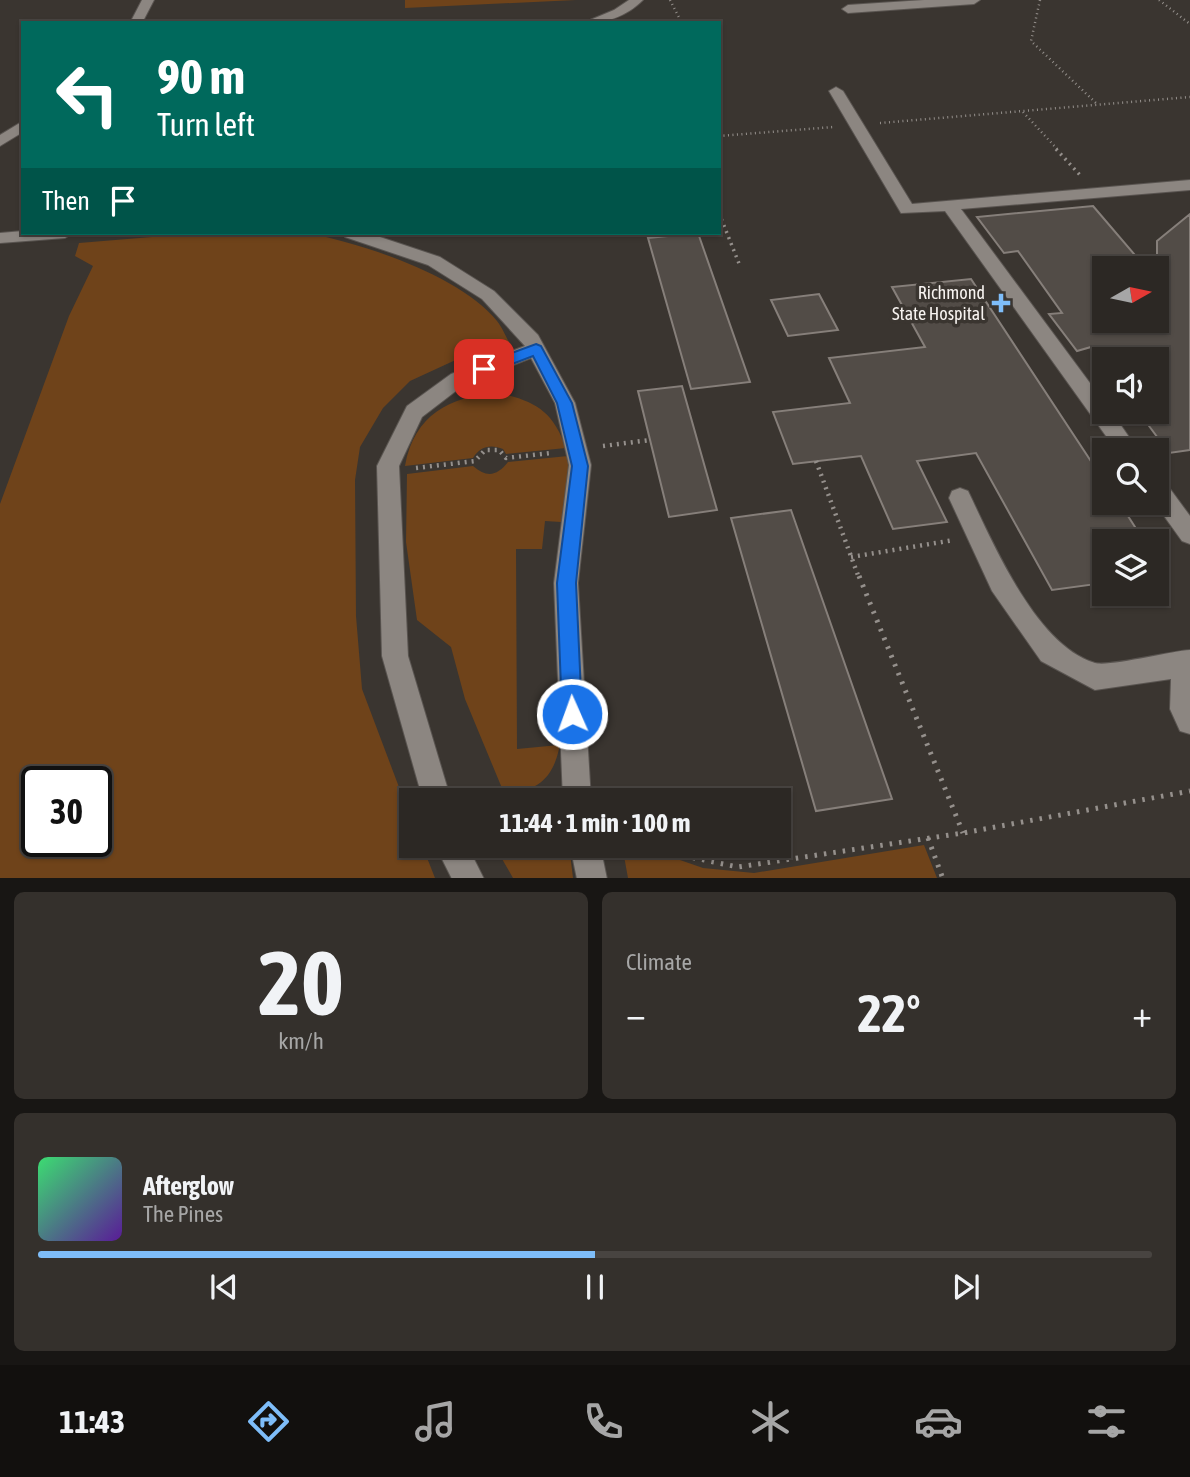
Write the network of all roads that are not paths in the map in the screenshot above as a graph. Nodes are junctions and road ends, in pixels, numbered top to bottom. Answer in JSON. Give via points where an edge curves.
{"nodes":[{"id":1,"x":148,"y":0,"type":"edge"},
{"id":2,"x":637,"y":0,"type":"edge"},
{"id":3,"x":876,"y":0,"type":"edge"},
{"id":4,"x":974,"y":0,"type":"edge"},
{"id":5,"x":896,"y":6,"type":"junction"},
{"id":6,"x":848,"y":9,"type":"dead end"},
{"id":7,"x":137,"y":21,"type":"edge"},
{"id":8,"x":595,"y":21,"type":"edge"},
{"id":9,"x":836,"y":92,"type":"dead end"},
{"id":10,"x":21,"y":126,"type":"edge"},
{"id":11,"x":0,"y":142,"type":"edge"},
{"id":12,"x":1190,"y":185,"type":"edge"},
{"id":13,"x":949,"y":205,"type":"junction"},
{"id":14,"x":43,"y":235,"type":"edge"},
{"id":15,"x":357,"y":235,"type":"edge"},
{"id":16,"x":0,"y":239,"type":"edge"},
{"id":17,"x":536,"y":349,"type":"junction"},
{"id":18,"x":1119,"y":438,"type":"edge"},
{"id":19,"x":960,"y":498,"type":"dead end"},
{"id":20,"x":1169,"y":505,"type":"edge"},
{"id":21,"x":1190,"y":534,"type":"edge"},
{"id":22,"x":1187,"y":663,"type":"edge"},
{"id":23,"x":1190,"y":721,"type":"edge"},
{"id":24,"x":434,"y":788,"type":"edge"},
{"id":25,"x":576,"y":788,"type":"edge"},
{"id":26,"x":458,"y":858,"type":"edge"},
{"id":27,"x":588,"y":858,"type":"edge"},
{"id":28,"x":470,"y":878,"type":"edge"},
{"id":29,"x":592,"y":878,"type":"edge"}],
"edges":[{"from":1,"to":7,"type":"street"},
{"from":2,"to":8,"type":"street"},
{"from":3,"to":5,"type":"street"},
{"from":4,"to":5,"type":"street"},
{"from":5,"to":6,"type":"street"},
{"from":9,"to":13,"type":"street","via":[[907,209]]},
{"from":10,"to":11,"type":"street"},
{"from":12,"to":13,"type":"street"},
{"from":13,"to":18,"type":"street"},
{"from":14,"to":16,"type":"street"},
{"from":15,"to":17,"type":"street","via":[[434,261],[464,277],[513,319]]},
{"from":17,"to":24,"type":"street","via":[[458,379],[414,412],[388,466],[395,656]]},
{"from":17,"to":25,"type":"street","via":[[565,403],[580,466],[566,583]]},
{"from":19,"to":22,"type":"street","via":[[1000,583],[1050,652],[1095,677]]},
{"from":20,"to":21,"type":"street"},
{"from":22,"to":23,"type":"street","via":[[1183,709]]},
{"from":26,"to":28,"type":"street"},
{"from":27,"to":29,"type":"street"}]}
